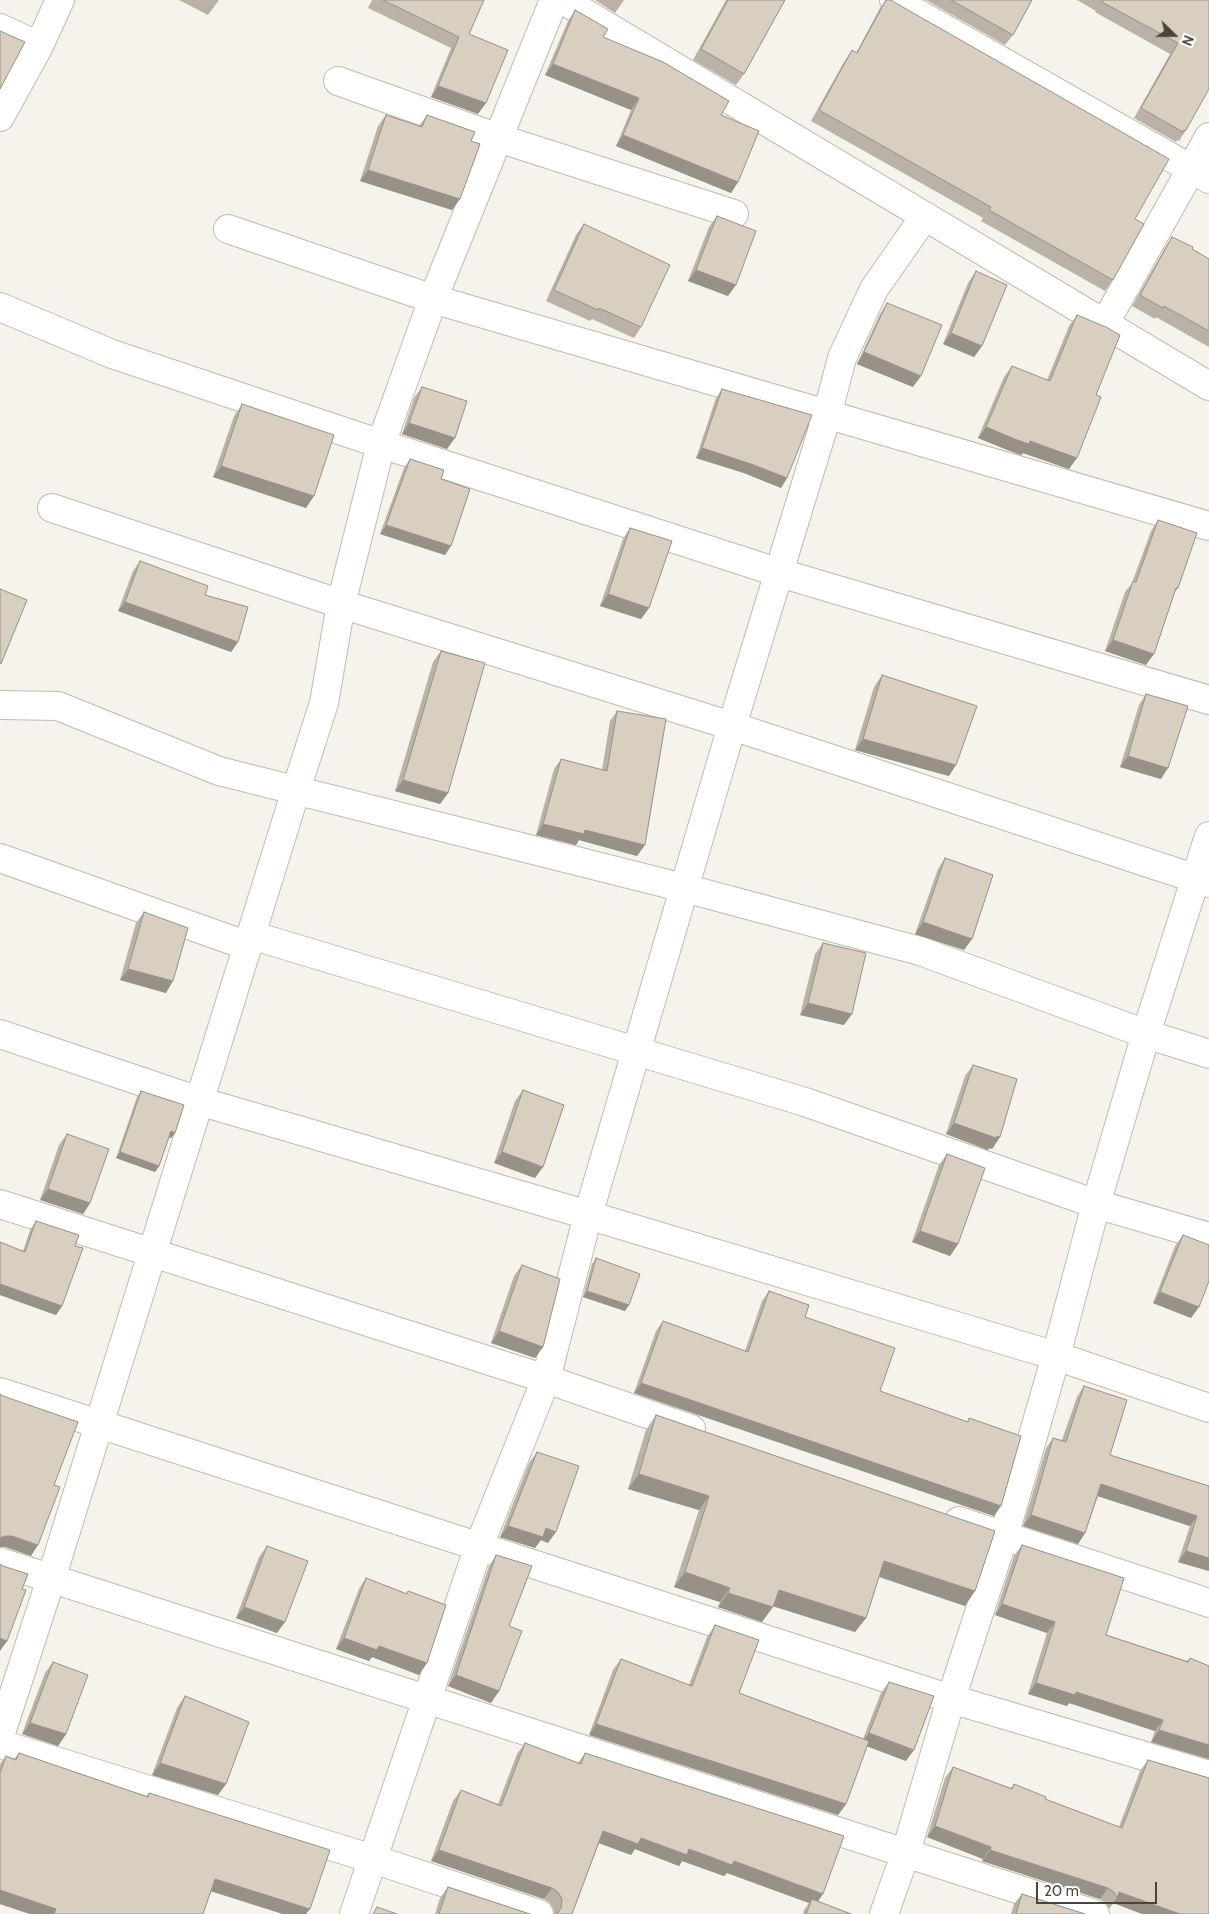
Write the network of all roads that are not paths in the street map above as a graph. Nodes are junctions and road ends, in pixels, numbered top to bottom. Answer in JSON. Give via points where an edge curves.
{"nodes":[{"id":1,"x":60,"y":0,"type":"edge"},
{"id":2,"x":554,"y":0,"type":"edge"},
{"id":3,"x":563,"y":0,"type":"edge"},
{"id":4,"x":894,"y":0,"type":"edge"},
{"id":5,"x":0,"y":28,"type":"edge"},
{"id":6,"x":39,"y":46,"type":"junction"},
{"id":7,"x":338,"y":81,"type":"dead end"},
{"id":8,"x":0,"y":117,"type":"edge"},
{"id":9,"x":1209,"y":137,"type":"edge"},
{"id":10,"x":498,"y":138,"type":"junction"},
{"id":11,"x":1200,"y":174,"type":"edge"},
{"id":12,"x":734,"y":214,"type":"dead end"},
{"id":13,"x":925,"y":216,"type":"junction"},
{"id":14,"x":228,"y":229,"type":"dead end"},
{"id":15,"x":433,"y":299,"type":"junction"},
{"id":16,"x":0,"y":307,"type":"edge"},
{"id":17,"x":1105,"y":323,"type":"junction"},
{"id":18,"x":1209,"y":386,"type":"edge"},
{"id":19,"x":828,"y":415,"type":"junction"},
{"id":20,"x":380,"y":444,"type":"junction"},
{"id":21,"x":52,"y":508,"type":"dead end"},
{"id":22,"x":1209,"y":526,"type":"edge"},
{"id":23,"x":780,"y":573,"type":"junction"},
{"id":24,"x":341,"y":604,"type":"junction"},
{"id":25,"x":1209,"y":700,"type":"edge"},
{"id":26,"x":0,"y":705,"type":"edge"},
{"id":27,"x":732,"y":726,"type":"junction"},
{"id":28,"x":296,"y":790,"type":"junction"},
{"id":29,"x":1209,"y":836,"type":"edge"},
{"id":30,"x":0,"y":858,"type":"edge"},
{"id":31,"x":1202,"y":881,"type":"edge"},
{"id":32,"x":684,"y":888,"type":"junction"},
{"id":33,"x":249,"y":940,"type":"junction"},
{"id":34,"x":0,"y":1034,"type":"edge"},
{"id":35,"x":1146,"y":1034,"type":"junction"},
{"id":36,"x":636,"y":1052,"type":"junction"},
{"id":37,"x":1209,"y":1054,"type":"edge"},
{"id":38,"x":200,"y":1101,"type":"junction"},
{"id":39,"x":0,"y":1204,"type":"edge"},
{"id":40,"x":1096,"y":1204,"type":"junction"},
{"id":41,"x":588,"y":1215,"type":"junction"},
{"id":42,"x":1209,"y":1237,"type":"edge"},
{"id":43,"x":152,"y":1253,"type":"junction"},
{"id":44,"x":1056,"y":1356,"type":"junction"},
{"id":45,"x":546,"y":1379,"type":"junction"},
{"id":46,"x":0,"y":1392,"type":"edge"},
{"id":47,"x":1209,"y":1408,"type":"edge"},
{"id":48,"x":99,"y":1424,"type":"junction"},
{"id":49,"x":714,"y":1436,"type":"edge"},
{"id":50,"x":939,"y":1514,"type":"edge"},
{"id":51,"x":1004,"y":1536,"type":"junction"},
{"id":52,"x":479,"y":1546,"type":"junction"},
{"id":53,"x":0,"y":1562,"type":"edge"},
{"id":54,"x":51,"y":1579,"type":"junction"},
{"id":55,"x":1209,"y":1603,"type":"edge"},
{"id":56,"x":428,"y":1698,"type":"junction"},
{"id":57,"x":951,"y":1699,"type":"junction"},
{"id":58,"x":0,"y":1736,"type":"edge"},
{"id":59,"x":0,"y":1744,"type":"edge"},
{"id":60,"x":1209,"y":1775,"type":"edge"},
{"id":61,"x":906,"y":1852,"type":"junction"},
{"id":62,"x":373,"y":1859,"type":"junction"},
{"id":63,"x":354,"y":1914,"type":"edge"},
{"id":64,"x":539,"y":1914,"type":"edge"},
{"id":65,"x":884,"y":1914,"type":"edge"},
{"id":66,"x":1095,"y":1914,"type":"edge"}],
"edges":[{"from":1,"to":6,"type":"street"},
{"from":2,"to":10,"type":"street"},
{"from":3,"to":13,"type":"street"},
{"from":4,"to":11,"type":"street"},
{"from":5,"to":6,"type":"street"},
{"from":6,"to":8,"type":"street"},
{"from":7,"to":10,"type":"street"},
{"from":9,"to":11,"type":"street"},
{"from":10,"to":12,"type":"street"},
{"from":10,"to":15,"type":"street"},
{"from":11,"to":17,"type":"street"},
{"from":13,"to":17,"type":"street"},
{"from":13,"to":19,"type":"street","via":[[874,289],[842,358]]},
{"from":14,"to":15,"type":"street"},
{"from":15,"to":19,"type":"street"},
{"from":15,"to":20,"type":"street"},
{"from":16,"to":20,"type":"street","via":[[112,354]]},
{"from":17,"to":18,"type":"street"},
{"from":19,"to":22,"type":"street"},
{"from":19,"to":23,"type":"street"},
{"from":20,"to":23,"type":"street"},
{"from":20,"to":24,"type":"street"},
{"from":21,"to":24,"type":"street"},
{"from":23,"to":25,"type":"street"},
{"from":23,"to":27,"type":"street"},
{"from":24,"to":27,"type":"street"},
{"from":24,"to":28,"type":"street","via":[[324,702]]},
{"from":26,"to":28,"type":"street","via":[[58,706],[219,771]]},
{"from":27,"to":31,"type":"street"},
{"from":27,"to":32,"type":"street"},
{"from":28,"to":32,"type":"street"},
{"from":28,"to":33,"type":"street"},
{"from":29,"to":31,"type":"street"},
{"from":30,"to":33,"type":"street"},
{"from":31,"to":35,"type":"street"},
{"from":32,"to":35,"type":"street","via":[[920,951]]},
{"from":32,"to":36,"type":"street"},
{"from":33,"to":36,"type":"street"},
{"from":33,"to":38,"type":"street"},
{"from":34,"to":38,"type":"street"},
{"from":35,"to":37,"type":"street"},
{"from":35,"to":40,"type":"street"},
{"from":36,"to":40,"type":"street","via":[[806,1102]]},
{"from":36,"to":41,"type":"street"},
{"from":38,"to":41,"type":"street"},
{"from":38,"to":43,"type":"street"},
{"from":39,"to":43,"type":"street"},
{"from":40,"to":42,"type":"street"},
{"from":40,"to":44,"type":"street"},
{"from":41,"to":44,"type":"street"},
{"from":41,"to":45,"type":"street"},
{"from":43,"to":45,"type":"street"},
{"from":43,"to":48,"type":"street"},
{"from":44,"to":47,"type":"street"},
{"from":44,"to":51,"type":"street"},
{"from":45,"to":49,"type":"street"},
{"from":45,"to":52,"type":"street"},
{"from":46,"to":48,"type":"street"},
{"from":48,"to":52,"type":"street"},
{"from":48,"to":54,"type":"street"},
{"from":50,"to":51,"type":"street"},
{"from":51,"to":55,"type":"street"},
{"from":51,"to":57,"type":"street"},
{"from":52,"to":56,"type":"street"},
{"from":52,"to":57,"type":"street"},
{"from":53,"to":54,"type":"street"},
{"from":54,"to":56,"type":"street"},
{"from":54,"to":58,"type":"street"},
{"from":56,"to":61,"type":"street"},
{"from":56,"to":62,"type":"street"},
{"from":57,"to":60,"type":"street"},
{"from":57,"to":61,"type":"street"},
{"from":59,"to":62,"type":"street"},
{"from":61,"to":65,"type":"street"},
{"from":61,"to":66,"type":"street"},
{"from":62,"to":63,"type":"street"},
{"from":62,"to":64,"type":"street"}]}
